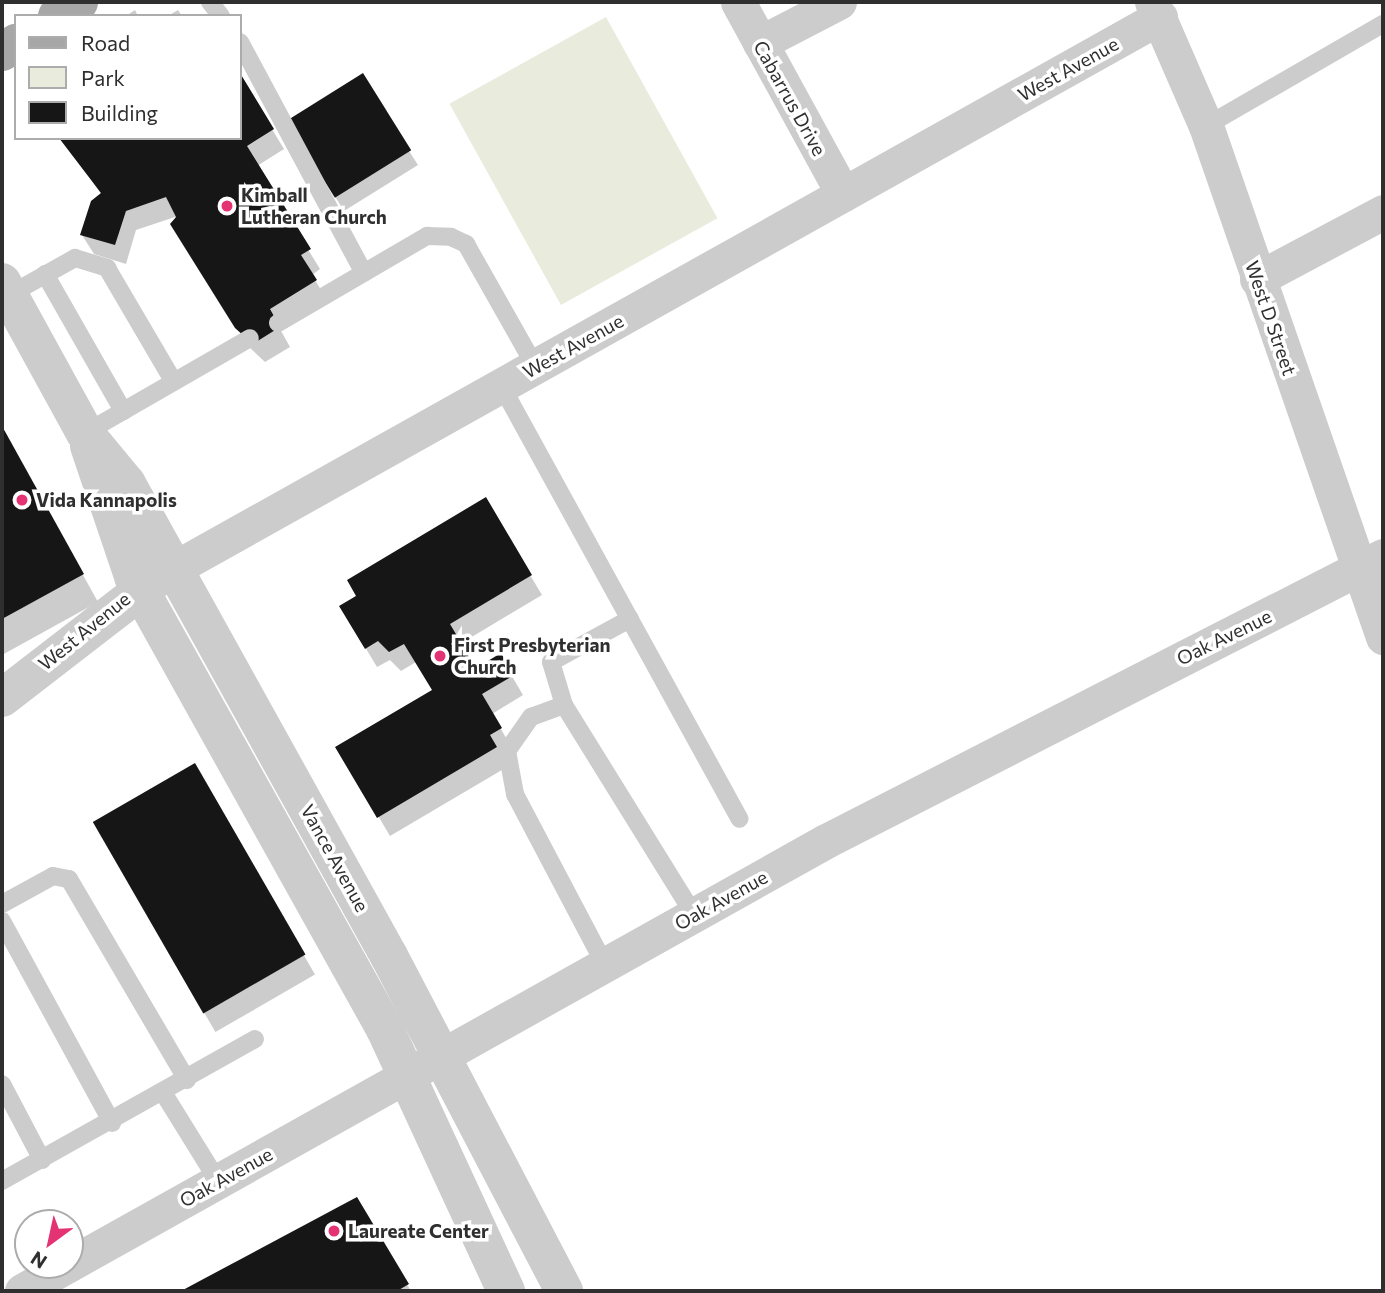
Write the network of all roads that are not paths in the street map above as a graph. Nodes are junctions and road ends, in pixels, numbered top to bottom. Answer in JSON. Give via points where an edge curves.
{"nodes":[{"id":1,"x":79,"y":2,"type":"edge"},
{"id":2,"x":738,"y":2,"type":"edge"},
{"id":3,"x":839,"y":2,"type":"edge"},
{"id":4,"x":1156,"y":9,"type":"edge"},
{"id":5,"x":60,"y":14,"type":"edge"},
{"id":6,"x":1383,"y":23,"type":"edge"},
{"id":7,"x":760,"y":43,"type":"junction"},
{"id":8,"x":242,"y":46,"type":"edge"},
{"id":9,"x":1206,"y":126,"type":"junction"},
{"id":10,"x":843,"y":194,"type":"junction"},
{"id":11,"x":1383,"y":212,"type":"edge"},
{"id":12,"x":364,"y":273,"type":"junction"},
{"id":13,"x":45,"y":274,"type":"junction"},
{"id":14,"x":1257,"y":279,"type":"junction"},
{"id":15,"x":5,"y":288,"type":"edge"},
{"id":16,"x":278,"y":323,"type":"dead end"},
{"id":17,"x":250,"y":338,"type":"dead end"},
{"id":18,"x":535,"y":366,"type":"junction"},
{"id":19,"x":174,"y":382,"type":"junction"},
{"id":20,"x":502,"y":385,"type":"junction"},
{"id":21,"x":123,"y":411,"type":"junction"},
{"id":22,"x":87,"y":435,"type":"junction"},
{"id":23,"x":1371,"y":563,"type":"edge"},
{"id":24,"x":173,"y":569,"type":"junction"},
{"id":25,"x":138,"y":588,"type":"junction"},
{"id":26,"x":630,"y":619,"type":"junction"},
{"id":27,"x":1383,"y":637,"type":"edge"},
{"id":28,"x":2,"y":698,"type":"edge"},
{"id":29,"x":564,"y":705,"type":"junction"},
{"id":30,"x":740,"y":819,"type":"dead end"},
{"id":31,"x":2,"y":904,"type":"edge"},
{"id":32,"x":694,"y":915,"type":"junction"},
{"id":33,"x":2,"y":921,"type":"edge"},
{"id":34,"x":605,"y":965,"type":"junction"},
{"id":35,"x":255,"y":1039,"type":"dead end"},
{"id":36,"x":441,"y":1057,"type":"junction"},
{"id":37,"x":409,"y":1075,"type":"junction"},
{"id":38,"x":187,"y":1080,"type":"junction"},
{"id":39,"x":2,"y":1084,"type":"edge"},
{"id":40,"x":164,"y":1094,"type":"junction"},
{"id":41,"x":112,"y":1124,"type":"junction"},
{"id":42,"x":42,"y":1160,"type":"junction"},
{"id":43,"x":2,"y":1181,"type":"edge"},
{"id":44,"x":218,"y":1181,"type":"junction"},
{"id":45,"x":84,"y":1257,"type":"edge"},
{"id":46,"x":44,"y":1279,"type":"edge"},
{"id":47,"x":22,"y":1291,"type":"edge"},
{"id":48,"x":506,"y":1291,"type":"edge"},
{"id":49,"x":564,"y":1291,"type":"edge"}],
"edges":[{"from":1,"to":5,"type":"main road"},
{"from":2,"to":7,"type":"street","name":"Cabarrus Drive"},
{"from":3,"to":7,"type":"street"},
{"from":4,"to":9,"type":"street","name":"West D Street"},
{"from":4,"to":10,"type":"street","name":"West Avenue"},
{"from":6,"to":9,"type":"lane"},
{"from":7,"to":10,"type":"street","name":"Cabarrus Drive"},
{"from":8,"to":12,"type":"lane"},
{"from":9,"to":14,"type":"street","name":"West D Street"},
{"from":10,"to":18,"type":"street","name":"West Avenue"},
{"from":11,"to":14,"type":"street"},
{"from":12,"to":16,"type":"lane"},
{"from":12,"to":18,"type":"lane","via":[[427,236],[466,244]]},
{"from":13,"to":15,"type":"lane"},
{"from":13,"to":19,"type":"lane","via":[[75,258],[107,268]]},
{"from":13,"to":21,"type":"lane"},
{"from":14,"to":23,"type":"street","name":"West D Street"},
{"from":15,"to":22,"type":"street","name":"Vance Avenue"},
{"from":17,"to":19,"type":"lane"},
{"from":18,"to":20,"type":"street","name":"West Avenue"},
{"from":19,"to":21,"type":"lane"},
{"from":20,"to":24,"type":"street","name":"West Avenue"},
{"from":20,"to":26,"type":"lane"},
{"from":21,"to":22,"type":"lane"},
{"from":22,"to":24,"type":"street","name":"Vance Avenue","via":[[127,484]]},
{"from":22,"to":25,"type":"street","name":"Vance Avenue"},
{"from":23,"to":27,"type":"street","name":"West D Street"},
{"from":23,"to":32,"type":"street","name":"Oak Avenue","via":[[1024,737]]},
{"from":24,"to":25,"type":"street","name":"West Avenue"},
{"from":24,"to":36,"type":"street","name":"Vance Avenue"},
{"from":25,"to":28,"type":"street","name":"West Avenue"},
{"from":25,"to":37,"type":"street","name":"Vance Avenue"},
{"from":26,"to":29,"type":"lane","via":[[551,662]]},
{"from":26,"to":30,"type":"lane"},
{"from":29,"to":32,"type":"lane"},
{"from":29,"to":34,"type":"lane","via":[[530,717],[508,751],[515,794]]},
{"from":31,"to":38,"type":"lane","via":[[53,876],[69,879]]},
{"from":32,"to":34,"type":"street","name":"Oak Avenue"},
{"from":33,"to":41,"type":"lane"},
{"from":34,"to":36,"type":"street","name":"Oak Avenue"},
{"from":35,"to":38,"type":"lane"},
{"from":36,"to":37,"type":"street","name":"Oak Avenue"},
{"from":36,"to":49,"type":"street","name":"Vance Avenue"},
{"from":37,"to":44,"type":"street","name":"Oak Avenue"},
{"from":37,"to":48,"type":"street","name":"Vance Avenue"},
{"from":38,"to":40,"type":"lane"},
{"from":39,"to":42,"type":"lane"},
{"from":40,"to":41,"type":"lane"},
{"from":40,"to":44,"type":"lane"},
{"from":41,"to":42,"type":"lane"},
{"from":42,"to":43,"type":"lane"},
{"from":44,"to":45,"type":"street","name":"Oak Avenue"},
{"from":46,"to":47,"type":"street","name":"Oak Avenue"}]}
